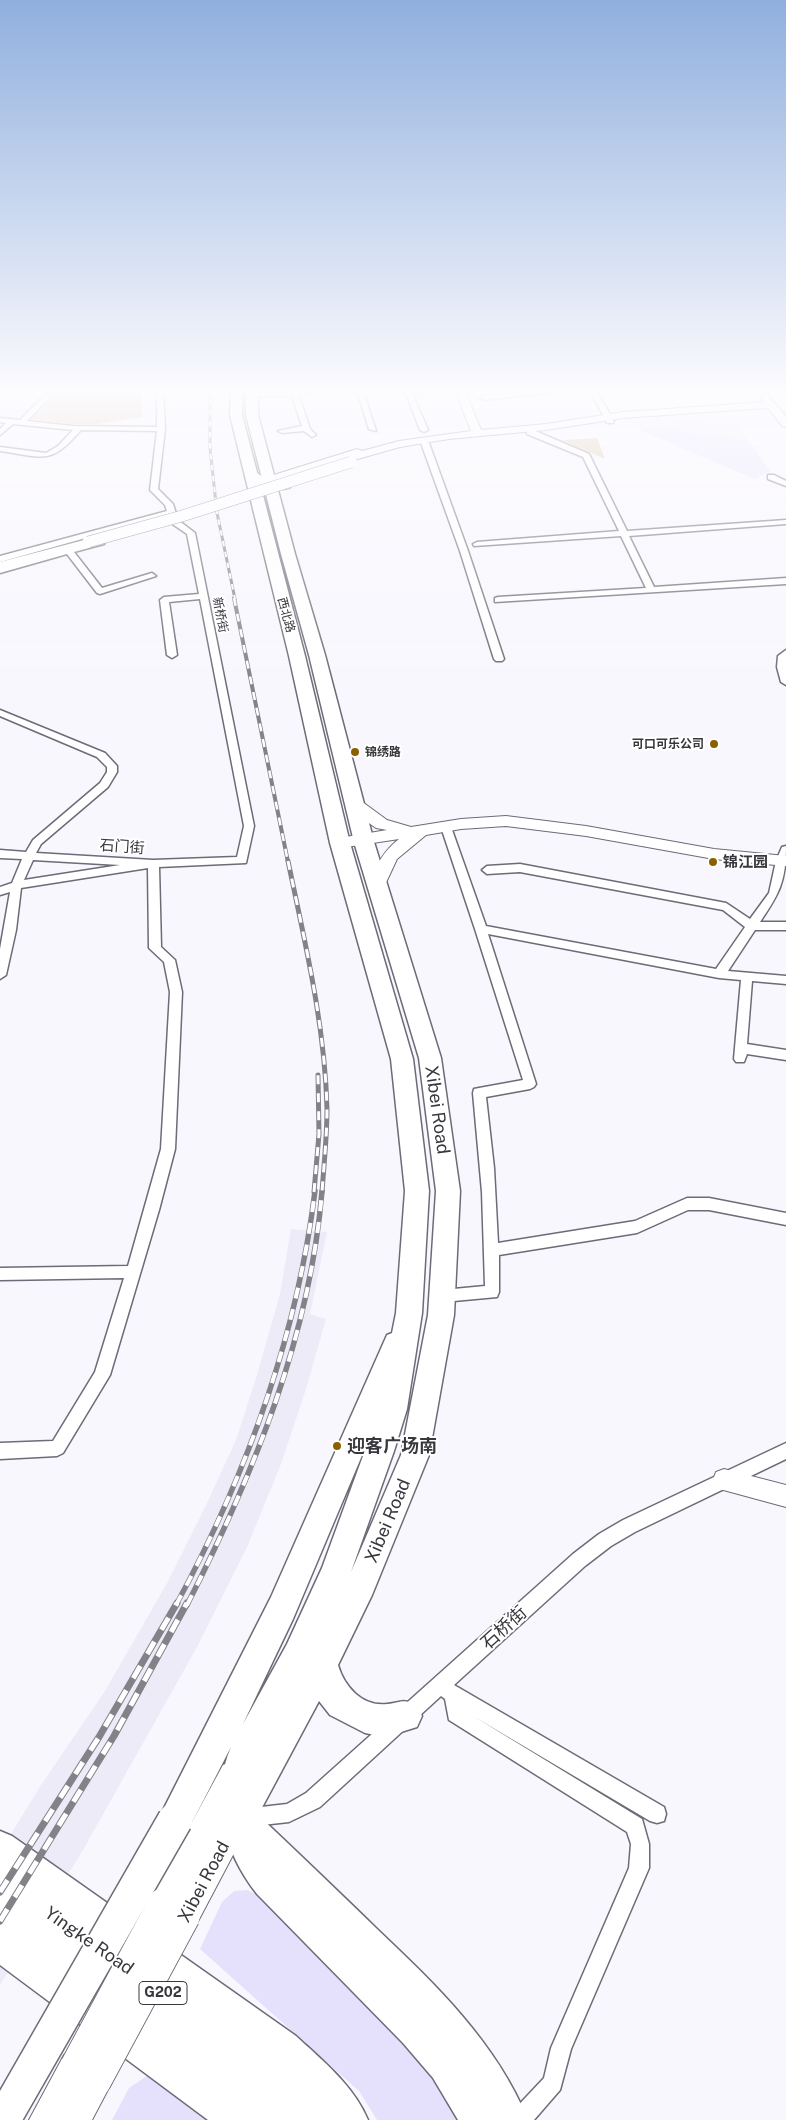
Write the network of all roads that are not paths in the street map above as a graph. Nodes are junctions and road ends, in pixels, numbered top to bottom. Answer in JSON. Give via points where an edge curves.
{"nodes":[{"id":1,"x":154,"y":487,"type":"edge"},
{"id":2,"x":267,"y":487,"type":"edge"},
{"id":3,"x":267,"y":487,"type":"edge"},
{"id":4,"x":269,"y":487,"type":"edge"},
{"id":5,"x":441,"y":487,"type":"edge"},
{"id":6,"x":601,"y":487,"type":"edge"},
{"id":7,"x":173,"y":516,"type":"junction"},
{"id":8,"x":786,"y":522,"type":"edge"},
{"id":9,"x":624,"y":534,"type":"junction"},
{"id":10,"x":477,"y":544,"type":"dead end"},
{"id":11,"x":69,"y":551,"type":"junction"},
{"id":12,"x":0,"y":562,"type":"edge"},
{"id":13,"x":152,"y":576,"type":"dead end"},
{"id":14,"x":786,"y":581,"type":"edge"},
{"id":15,"x":651,"y":589,"type":"junction"},
{"id":16,"x":204,"y":596,"type":"junction"},
{"id":17,"x":498,"y":600,"type":"dead end"},
{"id":18,"x":786,"y":653,"type":"edge"},
{"id":19,"x":172,"y":656,"type":"dead end"},
{"id":20,"x":499,"y":659,"type":"dead end"},
{"id":21,"x":786,"y":682,"type":"edge"},
{"id":22,"x":1,"y":721,"type":"edge"},
{"id":23,"x":355,"y":805,"type":"junction"},
{"id":24,"x":446,"y":827,"type":"junction"},
{"id":25,"x":421,"y":832,"type":"junction"},
{"id":26,"x":363,"y":840,"type":"junction"},
{"id":27,"x":340,"y":843,"type":"junction"},
{"id":28,"x":0,"y":854,"type":"edge"},
{"id":29,"x":29,"y":856,"type":"junction"},
{"id":30,"x":784,"y":857,"type":"edge"},
{"id":31,"x":242,"y":860,"type":"joint"},
{"id":32,"x":153,"y":864,"type":"junction"},
{"id":33,"x":487,"y":870,"type":"dead end"},
{"id":34,"x":16,"y":884,"type":"junction"},
{"id":35,"x":377,"y":885,"type":"junction"},
{"id":36,"x":0,"y":891,"type":"edge"},
{"id":37,"x":752,"y":926,"type":"junction"},
{"id":38,"x":786,"y":926,"type":"edge"},
{"id":39,"x":481,"y":929,"type":"junction"},
{"id":40,"x":719,"y":974,"type":"junction"},
{"id":41,"x":0,"y":975,"type":"edge"},
{"id":42,"x":747,"y":976,"type":"junction"},
{"id":43,"x":786,"y":980,"type":"edge"},
{"id":44,"x":786,"y":1056,"type":"edge"},
{"id":45,"x":786,"y":1219,"type":"edge"},
{"id":46,"x":492,"y":1250,"type":"junction"},
{"id":47,"x":133,"y":1272,"type":"junction"},
{"id":48,"x":0,"y":1274,"type":"edge"},
{"id":49,"x":442,"y":1296,"type":"junction"},
{"id":50,"x":409,"y":1313,"type":"junction"},
{"id":51,"x":0,"y":1451,"type":"edge"},
{"id":52,"x":786,"y":1451,"type":"edge"},
{"id":53,"x":724,"y":1480,"type":"junction"},
{"id":54,"x":786,"y":1496,"type":"edge"},
{"id":55,"x":322,"y":1665,"type":"junction"},
{"id":56,"x":447,"y":1690,"type":"junction"},
{"id":57,"x":406,"y":1716,"type":"junction"},
{"id":58,"x":245,"y":1752,"type":"junction"},
{"id":59,"x":657,"y":1814,"type":"dead end"},
{"id":60,"x":238,"y":1819,"type":"junction"},
{"id":61,"x":0,"y":1848,"type":"edge"},
{"id":62,"x":0,"y":1878,"type":"edge"},
{"id":63,"x":0,"y":1907,"type":"edge"},
{"id":64,"x":174,"y":1910,"type":"junction"},
{"id":65,"x":0,"y":1943,"type":"edge"},
{"id":66,"x":85,"y":2074,"type":"junction"},
{"id":67,"x":3,"y":2120,"type":"edge"},
{"id":68,"x":45,"y":2120,"type":"edge"},
{"id":69,"x":75,"y":2120,"type":"edge"},
{"id":70,"x":238,"y":2120,"type":"edge"},
{"id":71,"x":285,"y":2120,"type":"edge"},
{"id":72,"x":316,"y":2120,"type":"edge"},
{"id":73,"x":349,"y":2120,"type":"edge"},
{"id":74,"x":480,"y":2120,"type":"edge"},
{"id":75,"x":509,"y":2120,"type":"edge"},
{"id":76,"x":520,"y":2120,"type":"edge"}],
"edges":[{"from":1,"to":7,"type":"street","name":"新桥街","via":[[169,504]]},
{"from":2,"to":23,"type":"highway","name":"西北路","via":[[317,655]]},
{"from":3,"to":27,"type":"highway","name":"西北路","via":[[297,656]]},
{"from":4,"to":12,"type":"main road","bridge":true,"via":[[182,516]]},
{"from":5,"to":20,"type":"street"},
{"from":6,"to":9,"type":"street"},
{"from":7,"to":11,"type":"street"},
{"from":7,"to":12,"type":"street"},
{"from":7,"to":16,"type":"street","name":"新桥街","via":[[191,533]]},
{"from":8,"to":9,"type":"street"},
{"from":9,"to":10,"type":"street"},
{"from":9,"to":15,"type":"street"},
{"from":11,"to":12,"type":"street"},
{"from":11,"to":13,"type":"street","via":[[100,591]]},
{"from":14,"to":15,"type":"street"},
{"from":15,"to":17,"type":"street"},
{"from":16,"to":19,"type":"street","via":[[164,600]]},
{"from":16,"to":31,"type":"street","name":"新桥街","via":[[250,826]]},
{"from":18,"to":21,"type":"street","via":[[782,667]]},
{"from":22,"to":29,"type":"street","via":[[101,755],[112,766],[104,785],[37,842]]},
{"from":23,"to":25,"type":"main road","via":[[382,824]]},
{"from":23,"to":26,"type":"highway","name":"Xibei Road"},
{"from":24,"to":25,"type":"main road"},
{"from":24,"to":30,"type":"main road","via":[[486,821],[525,822],[714,854]]},
{"from":24,"to":39,"type":"street"},
{"from":25,"to":26,"type":"main road"},
{"from":25,"to":35,"type":"main road","via":[[391,854]]},
{"from":26,"to":27,"type":"main road"},
{"from":26,"to":35,"type":"highway","name":"Xibei Road"},
{"from":27,"to":50,"type":"highway","name":"Xibei Road","via":[[402,1059],[417,1191]]},
{"from":28,"to":29,"type":"street","name":"石门街"},
{"from":29,"to":32,"type":"street","name":"石门街"},
{"from":29,"to":34,"type":"street"},
{"from":30,"to":37,"type":"street","via":[[774,893]]},
{"from":31,"to":32,"type":"street","name":"石门街"},
{"from":32,"to":34,"type":"street"},
{"from":32,"to":47,"type":"street","via":[[155,948],[169,960],[176,992],[168,1149]]},
{"from":33,"to":37,"type":"street","via":[[520,868],[726,906]]},
{"from":34,"to":36,"type":"street"},
{"from":34,"to":41,"type":"street"},
{"from":35,"to":49,"type":"highway","name":"Xibei Road","via":[[430,1058],[448,1191]]},
{"from":37,"to":38,"type":"street"},
{"from":37,"to":40,"type":"street"},
{"from":39,"to":40,"type":"street"},
{"from":39,"to":46,"type":"street","via":[[530,1084],[479,1093],[487,1157]]},
{"from":40,"to":42,"type":"street"},
{"from":42,"to":43,"type":"street"},
{"from":42,"to":44,"type":"street","via":[[740,1054]]},
{"from":45,"to":46,"type":"street","via":[[709,1204],[687,1204],[637,1226]]},
{"from":46,"to":49,"type":"street","via":[[492,1292]]},
{"from":47,"to":48,"type":"street"},
{"from":47,"to":51,"type":"street","via":[[102,1375],[57,1448]]},
{"from":49,"to":55,"type":"highway","name":"Xibei Road","via":[[442,1315],[415,1455],[361,1584]]},
{"from":50,"to":58,"type":"highway","name":"Xibei Road","via":[[393,1409],[335,1574],[298,1655]]},
{"from":50,"to":67,"type":"highway","bridge":true,"via":[[282,1608],[229,1717],[175,1820]]},
{"from":52,"to":53,"type":"street","name":"石桥街"},
{"from":53,"to":54,"type":"main road"},
{"from":53,"to":56,"type":"street","name":"石桥街","via":[[605,1540],[580,1560]]},
{"from":55,"to":57,"type":"highway","via":[[328,1687],[341,1704],[365,1717],[385,1721]]},
{"from":55,"to":60,"type":"highway","name":"Xibei Road"},
{"from":56,"to":57,"type":"street","name":"石桥街"},
{"from":56,"to":59,"type":"street"},
{"from":56,"to":76,"type":"street","via":[[455,1714],[635,1826],[640,1844],[639,1868],[561,2048],[553,2083]]},
{"from":57,"to":60,"type":"street","name":"石桥街","via":[[312,1800],[289,1813]]},
{"from":58,"to":60,"type":"highway","via":[[238,1778]]},
{"from":58,"to":64,"type":"main road","name":"Xibei Road"},
{"from":60,"to":64,"type":"main road","name":"Xibei Road"},
{"from":60,"to":74,"type":"highway","via":[[255,1864],[269,1882],[416,2030],[446,2065]]},
{"from":60,"to":75,"type":"highway","via":[[427,2002],[484,2075]]},
{"from":61,"to":73,"type":"highway","via":[[283,2049],[320,2084]]},
{"from":62,"to":72,"type":"highway","name":"Yingke Road","number":"G202","via":[[239,2047],[278,2079]]},
{"from":63,"to":71,"type":"highway","name":"Yingke Road","number":"G202","via":[[227,2071]]},
{"from":64,"to":66,"type":"main road","name":"Xibei Road","bridge":true},
{"from":65,"to":70,"type":"highway"},
{"from":66,"to":68,"type":"main road","name":"Xibei Road"},
{"from":66,"to":69,"type":"main road","name":"Xibei Road"}]}
